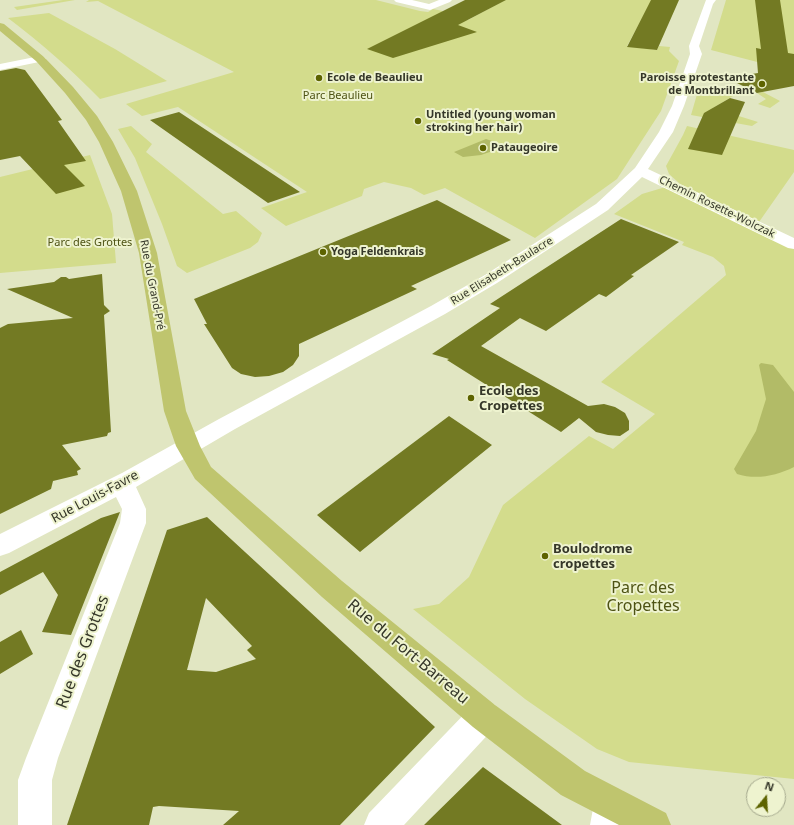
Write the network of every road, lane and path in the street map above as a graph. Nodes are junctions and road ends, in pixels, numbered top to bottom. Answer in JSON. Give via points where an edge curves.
{"nodes":[{"id":1,"x":399,"y":0,"type":"edge"},
{"id":2,"x":447,"y":0,"type":"edge"},
{"id":3,"x":711,"y":0,"type":"edge"},
{"id":4,"x":0,"y":26,"type":"edge"},
{"id":5,"x":40,"y":59,"type":"junction"},
{"id":6,"x":0,"y":67,"type":"edge"},
{"id":7,"x":640,"y":170,"type":"junction"},
{"id":8,"x":794,"y":244,"type":"edge"},
{"id":9,"x":188,"y":446,"type":"junction"},
{"id":10,"x":122,"y":483,"type":"junction"},
{"id":11,"x":0,"y":546,"type":"edge"},
{"id":12,"x":484,"y":716,"type":"junction"},
{"id":13,"x":609,"y":814,"type":"edge"},
{"id":14,"x":35,"y":825,"type":"edge"},
{"id":15,"x":381,"y":825,"type":"edge"},
{"id":16,"x":654,"y":825,"type":"edge"}],
"edges":[{"from":1,"to":2,"type":"street","via":[[430,7]]},
{"from":3,"to":7,"type":"street","name":"Rue Elisabeth-Baulacre","via":[[694,46],[696,54],[676,113],[663,138]]},
{"from":4,"to":5,"type":"main road","name":"Rue du Grand-Pré"},
{"from":5,"to":6,"type":"street"},
{"from":5,"to":9,"type":"main road","name":"Rue du Grand-Pré","via":[[92,119],[129,191],[153,277],[175,411]]},
{"from":7,"to":8,"type":"street","name":"Chemin Rosette-Wolczak"},
{"from":7,"to":9,"type":"street","name":"Rue Elisabeth-Baulacre","via":[[602,207],[491,279]]},
{"from":9,"to":10,"type":"street","name":"Rue Louis-Favre"},
{"from":9,"to":12,"type":"main road","name":"Rue du Fort-Barreau","via":[[203,473],[245,512]]},
{"from":10,"to":11,"type":"street","name":"Rue Louis-Favre"},
{"from":10,"to":14,"type":"street","name":"Rue des Grottes","via":[[134,509],[134,523],[42,758],[35,780]]},
{"from":12,"to":13,"type":"main road","name":"Rue du Fort-Barreau","via":[[573,783]]},
{"from":12,"to":15,"type":"street"},
{"from":13,"to":16,"type":"main road","name":"Rue du Fort-Barreau"}]}
